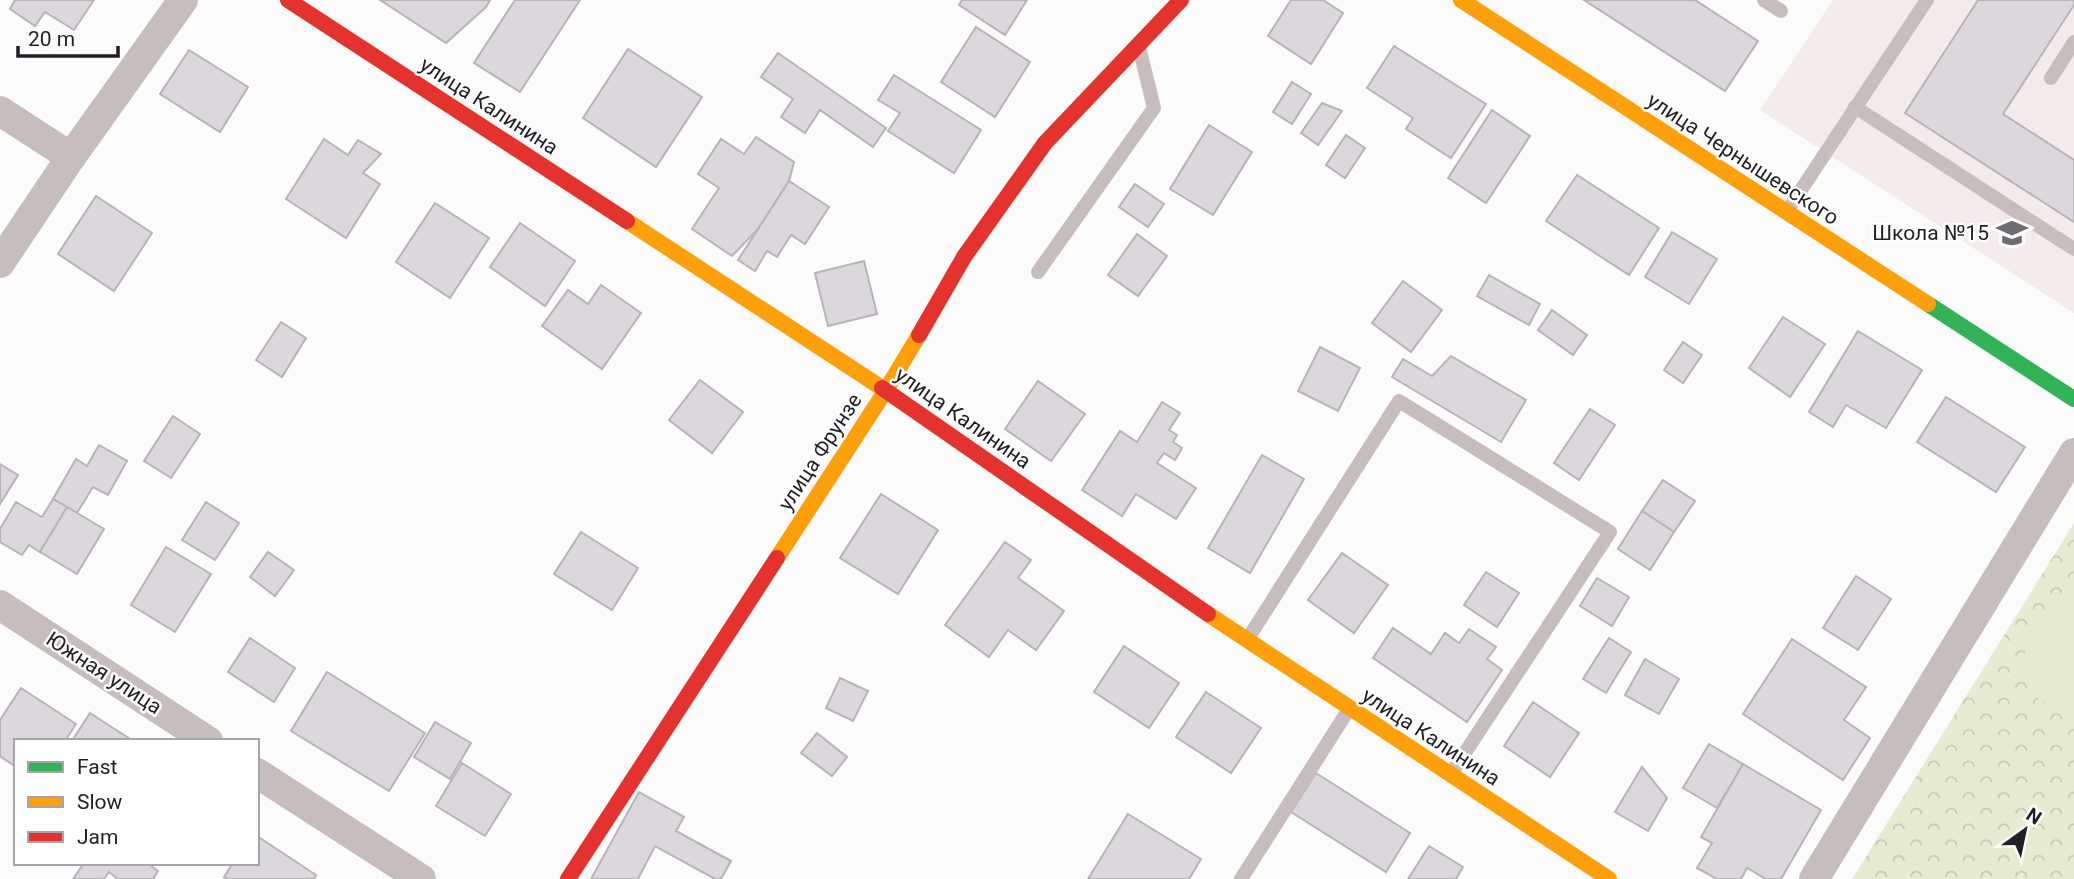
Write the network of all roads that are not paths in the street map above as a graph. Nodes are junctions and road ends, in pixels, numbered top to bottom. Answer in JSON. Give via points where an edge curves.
{"nodes":[{"id":1,"x":183,"y":0,"type":"edge"},
{"id":2,"x":288,"y":0,"type":"edge"},
{"id":3,"x":1181,"y":0,"type":"edge"},
{"id":4,"x":1461,"y":0,"type":"edge"},
{"id":5,"x":1764,"y":0,"type":"edge"},
{"id":6,"x":1927,"y":0,"type":"edge"},
{"id":7,"x":1781,"y":11,"type":"dead end"},
{"id":8,"x":2074,"y":42,"type":"edge"},
{"id":9,"x":1139,"y":46,"type":"junction"},
{"id":10,"x":2051,"y":78,"type":"dead end"},
{"id":11,"x":1855,"y":107,"type":"junction"},
{"id":12,"x":0,"y":111,"type":"edge"},
{"id":13,"x":71,"y":157,"type":"junction"},
{"id":14,"x":1786,"y":212,"type":"junction"},
{"id":15,"x":2074,"y":249,"type":"edge"},
{"id":16,"x":0,"y":263,"type":"edge"},
{"id":17,"x":1038,"y":272,"type":"dead end"},
{"id":18,"x":886,"y":390,"type":"junction"},
{"id":19,"x":2074,"y":399,"type":"edge"},
{"id":20,"x":2074,"y":453,"type":"edge"},
{"id":21,"x":0,"y":606,"type":"edge"},
{"id":22,"x":1247,"y":641,"type":"junction"},
{"id":23,"x":1349,"y":709,"type":"junction"},
{"id":24,"x":205,"y":739,"type":"edge"},
{"id":25,"x":259,"y":774,"type":"edge"},
{"id":26,"x":1451,"y":775,"type":"junction"},
{"id":27,"x":421,"y":879,"type":"edge"},
{"id":28,"x":568,"y":879,"type":"edge"},
{"id":29,"x":1241,"y":879,"type":"edge"},
{"id":30,"x":1609,"y":879,"type":"edge"},
{"id":31,"x":1814,"y":879,"type":"edge"}],
"edges":[{"from":1,"to":13,"type":"street"},
{"from":2,"to":18,"type":"street","name":"улица Калинина"},
{"from":3,"to":9,"type":"street","name":"улица Фрунзе"},
{"from":4,"to":14,"type":"street","name":"улица Чернышевского"},
{"from":5,"to":7,"type":"lane"},
{"from":6,"to":11,"type":"lane"},
{"from":8,"to":10,"type":"lane"},
{"from":9,"to":17,"type":"lane","via":[[1154,108]]},
{"from":9,"to":18,"type":"street","name":"улица Фрунзе","via":[[1045,143],[964,257]]},
{"from":11,"to":14,"type":"lane"},
{"from":11,"to":15,"type":"lane"},
{"from":12,"to":13,"type":"street"},
{"from":13,"to":16,"type":"street"},
{"from":14,"to":19,"type":"street","name":"улица Чернышевского"},
{"from":18,"to":22,"type":"street","name":"улица Калинина"},
{"from":18,"to":28,"type":"street","name":"улица Фрунзе"},
{"from":20,"to":31,"type":"street"},
{"from":21,"to":24,"type":"street","name":"Южная улица"},
{"from":22,"to":23,"type":"street","name":"улица Калинина"},
{"from":22,"to":26,"type":"lane","via":[[1399,401],[1609,531]]},
{"from":23,"to":26,"type":"street","name":"улица Калинина"},
{"from":23,"to":29,"type":"lane"},
{"from":25,"to":27,"type":"street"},
{"from":26,"to":30,"type":"street","name":"улица Калинина"}]}
